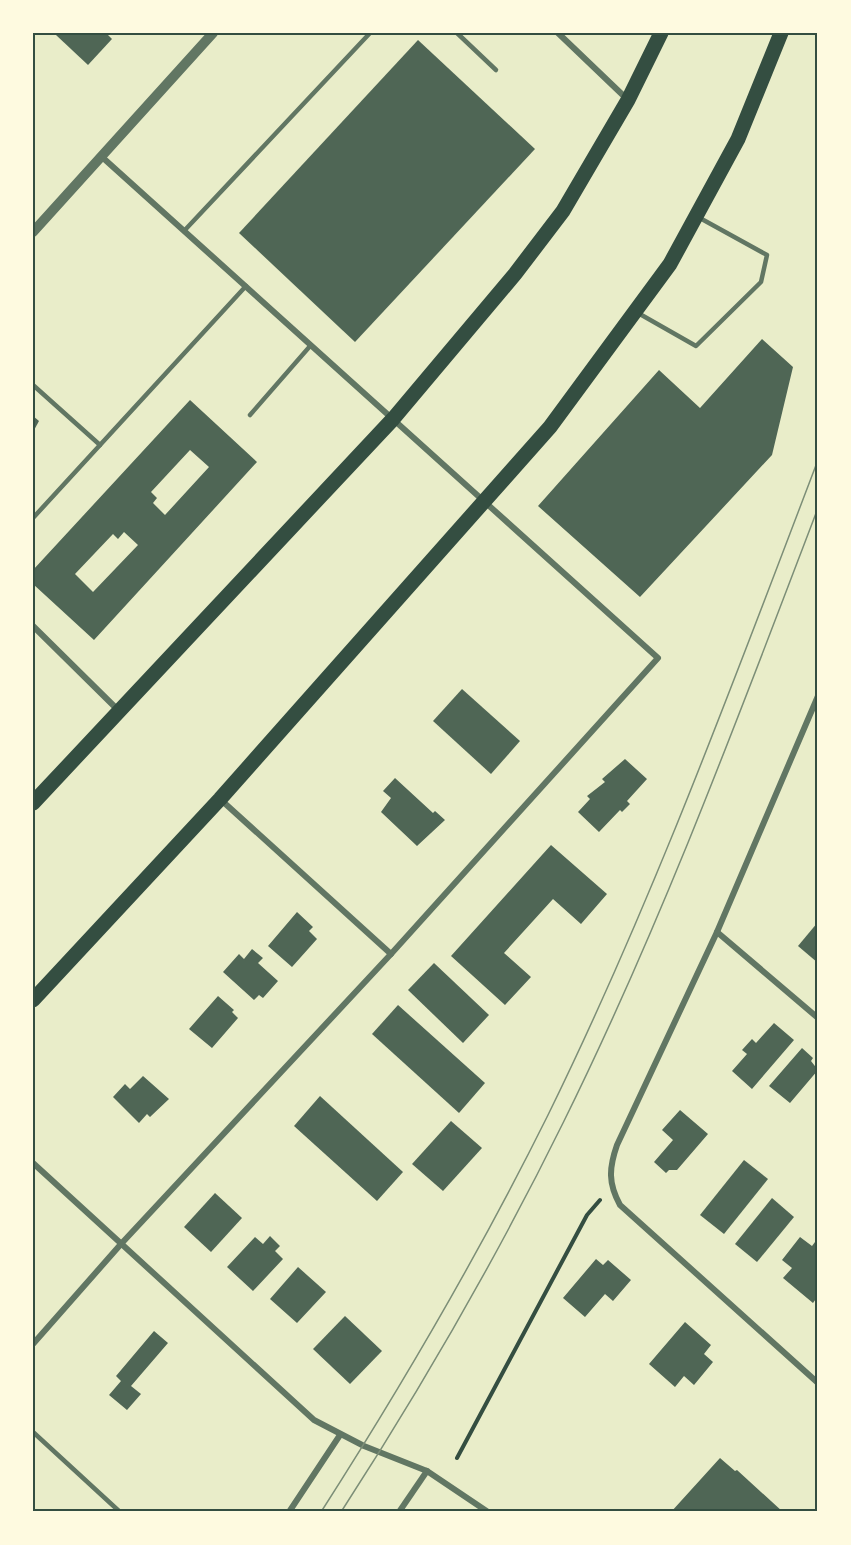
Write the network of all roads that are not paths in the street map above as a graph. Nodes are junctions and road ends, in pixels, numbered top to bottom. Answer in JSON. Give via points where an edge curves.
{"nodes":[{"id":1,"x":213,"y":33,"type":"edge"},
{"id":2,"x":370,"y":33,"type":"edge"},
{"id":3,"x":457,"y":33,"type":"edge"},
{"id":4,"x":558,"y":33,"type":"edge"},
{"id":5,"x":662,"y":33,"type":"edge"},
{"id":6,"x":782,"y":33,"type":"edge"},
{"id":7,"x":496,"y":70,"type":"dead end"},
{"id":8,"x":628,"y":100,"type":"junction"},
{"id":9,"x":102,"y":158,"type":"junction"},
{"id":10,"x":697,"y":216,"type":"junction"},
{"id":11,"x":184,"y":231,"type":"junction"},
{"id":12,"x":33,"y":232,"type":"edge"},
{"id":13,"x":246,"y":286,"type":"junction"},
{"id":14,"x":636,"y":312,"type":"junction"},
{"id":15,"x":311,"y":345,"type":"junction"},
{"id":16,"x":33,"y":386,"type":"edge"},
{"id":17,"x":250,"y":415,"type":"dead end"},
{"id":18,"x":393,"y":419,"type":"junction"},
{"id":19,"x":100,"y":445,"type":"junction"},
{"id":20,"x":483,"y":502,"type":"junction"},
{"id":21,"x":33,"y":518,"type":"edge"},
{"id":22,"x":33,"y":626,"type":"edge"},
{"id":23,"x":818,"y":696,"type":"edge"},
{"id":24,"x":118,"y":710,"type":"junction"},
{"id":25,"x":220,"y":799,"type":"junction"},
{"id":26,"x":33,"y":803,"type":"edge"},
{"id":27,"x":717,"y":932,"type":"junction"},
{"id":28,"x":391,"y":954,"type":"junction"},
{"id":29,"x":33,"y":1000,"type":"edge"},
{"id":30,"x":818,"y":1018,"type":"edge"},
{"id":31,"x":33,"y":1163,"type":"edge"},
{"id":32,"x":121,"y":1244,"type":"junction"},
{"id":33,"x":33,"y":1344,"type":"edge"},
{"id":34,"x":818,"y":1383,"type":"edge"},
{"id":35,"x":33,"y":1432,"type":"edge"},
{"id":36,"x":340,"y":1435,"type":"junction"},
{"id":37,"x":427,"y":1471,"type":"junction"},
{"id":38,"x":120,"y":1512,"type":"edge"},
{"id":39,"x":289,"y":1512,"type":"edge"},
{"id":40,"x":399,"y":1512,"type":"edge"},
{"id":41,"x":488,"y":1512,"type":"edge"}],
"edges":[{"from":1,"to":9,"type":"street"},
{"from":2,"to":11,"type":"lane"},
{"from":3,"to":7,"type":"lane"},
{"from":4,"to":8,"type":"street"},
{"from":5,"to":8,"type":"main road"},
{"from":6,"to":10,"type":"main road","via":[[738,139]]},
{"from":8,"to":18,"type":"main road","via":[[562,211],[515,274]]},
{"from":9,"to":11,"type":"street"},
{"from":9,"to":12,"type":"street"},
{"from":10,"to":14,"type":"main road"},
{"from":10,"to":14,"type":"lane","via":[[767,255],[761,282],[696,346]]},
{"from":11,"to":13,"type":"street"},
{"from":13,"to":15,"type":"street"},
{"from":13,"to":19,"type":"lane"},
{"from":14,"to":20,"type":"main road","via":[[550,427]]},
{"from":15,"to":17,"type":"lane"},
{"from":15,"to":18,"type":"street"},
{"from":16,"to":19,"type":"lane"},
{"from":18,"to":20,"type":"street"},
{"from":18,"to":24,"type":"main road"},
{"from":19,"to":21,"type":"lane"},
{"from":20,"to":25,"type":"main road"},
{"from":20,"to":28,"type":"street","via":[[658,658]]},
{"from":22,"to":24,"type":"street"},
{"from":23,"to":27,"type":"street"},
{"from":24,"to":26,"type":"main road"},
{"from":25,"to":28,"type":"street"},
{"from":25,"to":29,"type":"main road"},
{"from":27,"to":30,"type":"street"},
{"from":27,"to":34,"type":"street","via":[[617,1145],[610,1165],[611,1188],[620,1205]]},
{"from":28,"to":32,"type":"street"},
{"from":31,"to":32,"type":"street"},
{"from":32,"to":33,"type":"street"},
{"from":32,"to":36,"type":"street","via":[[314,1420]]},
{"from":35,"to":38,"type":"lane"},
{"from":36,"to":37,"type":"street"},
{"from":36,"to":39,"type":"street"},
{"from":37,"to":40,"type":"street"},
{"from":37,"to":41,"type":"street"}]}
